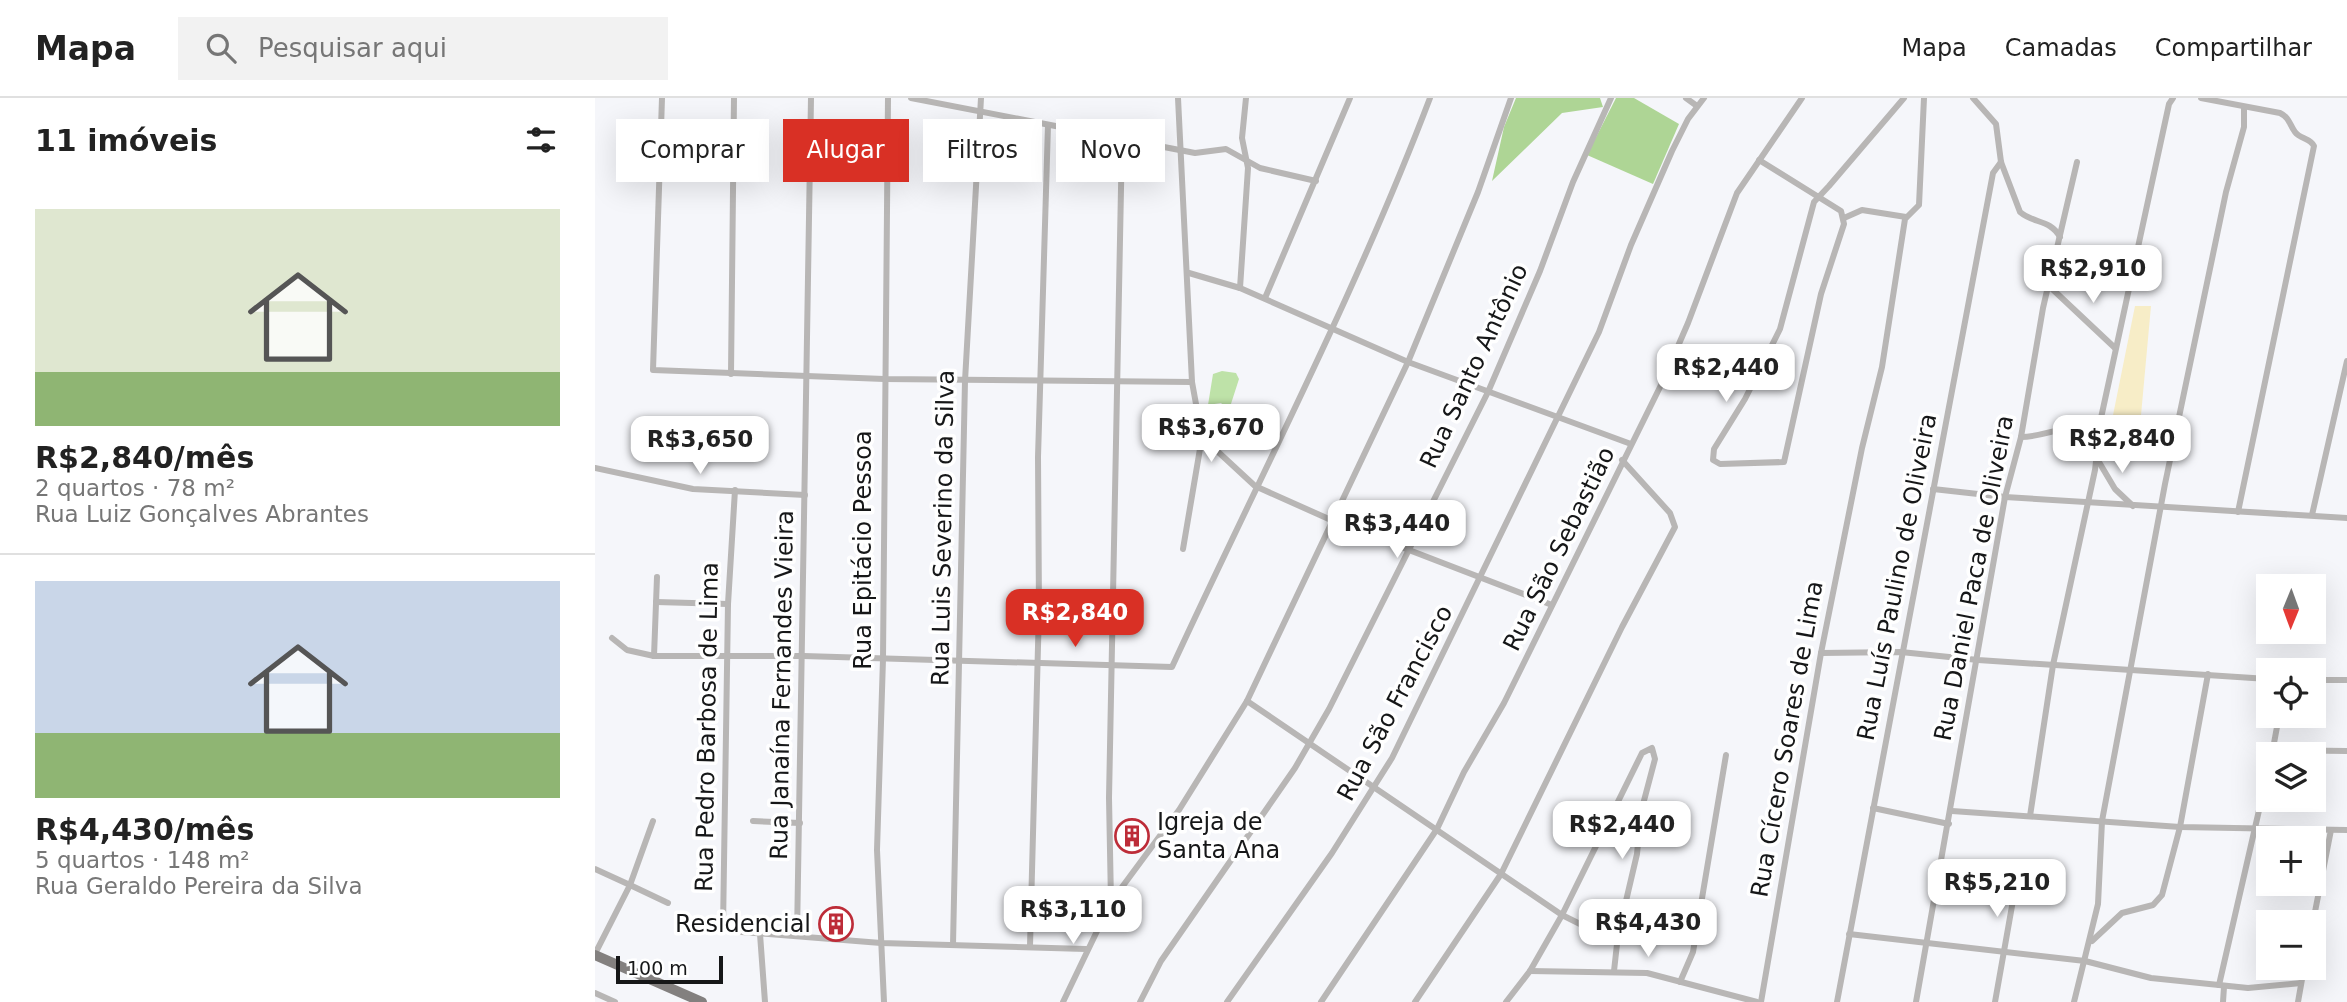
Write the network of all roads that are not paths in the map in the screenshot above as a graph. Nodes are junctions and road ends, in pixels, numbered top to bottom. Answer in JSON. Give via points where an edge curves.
{"nodes":[{"id":1,"x":662,"y":98,"type":"edge"},
{"id":2,"x":734,"y":98,"type":"edge"},
{"id":3,"x":811,"y":98,"type":"edge"},
{"id":4,"x":888,"y":98,"type":"edge"},
{"id":5,"x":911,"y":98,"type":"edge"},
{"id":6,"x":981,"y":98,"type":"edge"},
{"id":7,"x":1178,"y":98,"type":"edge"},
{"id":8,"x":1246,"y":98,"type":"edge"},
{"id":9,"x":1350,"y":98,"type":"edge"},
{"id":10,"x":1430,"y":98,"type":"edge"},
{"id":11,"x":1511,"y":98,"type":"edge"},
{"id":12,"x":1611,"y":98,"type":"edge"},
{"id":13,"x":1686,"y":98,"type":"edge"},
{"id":14,"x":1704,"y":98,"type":"edge"},
{"id":15,"x":1802,"y":98,"type":"edge"},
{"id":16,"x":1905,"y":98,"type":"edge"},
{"id":17,"x":1924,"y":98,"type":"edge"},
{"id":18,"x":1973,"y":98,"type":"edge"},
{"id":19,"x":2201,"y":98,"type":"edge"},
{"id":20,"x":2218,"y":100,"type":"edge"},
{"id":21,"x":2171,"y":101,"type":"edge"},
{"id":22,"x":1697,"y":106,"type":"junction"},
{"id":23,"x":2244,"y":107,"type":"junction"},
{"id":24,"x":978,"y":112,"type":"junction"},
{"id":25,"x":1048,"y":125,"type":"junction"},
{"id":26,"x":1056,"y":126,"type":"edge"},
{"id":27,"x":1165,"y":145,"type":"edge"},
{"id":28,"x":1180,"y":148,"type":"junction"},
{"id":29,"x":1759,"y":160,"type":"junction"},
{"id":30,"x":1247,"y":162,"type":"junction"},
{"id":31,"x":2001,"y":162,"type":"junction"},
{"id":32,"x":2077,"y":162,"type":"dead end"},
{"id":33,"x":1316,"y":181,"type":"junction"},
{"id":34,"x":1121,"y":182,"type":"edge"},
{"id":35,"x":1818,"y":196,"type":"junction"},
{"id":36,"x":1906,"y":216,"type":"junction"},
{"id":37,"x":1844,"y":218,"type":"junction"},
{"id":38,"x":2060,"y":237,"type":"junction"},
{"id":39,"x":1189,"y":273,"type":"junction"},
{"id":40,"x":2048,"y":285,"type":"junction"},
{"id":41,"x":1240,"y":288,"type":"junction"},
{"id":42,"x":1265,"y":298,"type":"junction"},
{"id":43,"x":1334,"y":329,"type":"junction"},
{"id":44,"x":2115,"y":348,"type":"junction"},
{"id":45,"x":2347,"y":361,"type":"edge"},
{"id":46,"x":1408,"y":362,"type":"junction"},
{"id":47,"x":731,"y":374,"type":"junction"},
{"id":48,"x":808,"y":377,"type":"junction"},
{"id":49,"x":884,"y":379,"type":"junction"},
{"id":50,"x":1042,"y":380,"type":"junction"},
{"id":51,"x":965,"y":381,"type":"junction"},
{"id":52,"x":1118,"y":382,"type":"junction"},
{"id":53,"x":1192,"y":382,"type":"junction"},
{"id":54,"x":1488,"y":392,"type":"junction"},
{"id":55,"x":1557,"y":419,"type":"junction"},
{"id":56,"x":2099,"y":436,"type":"junction"},
{"id":57,"x":2021,"y":437,"type":"junction"},
{"id":58,"x":1202,"y":438,"type":"junction"},
{"id":59,"x":1631,"y":444,"type":"junction"},
{"id":60,"x":2096,"y":457,"type":"junction"},
{"id":61,"x":1622,"y":460,"type":"junction"},
{"id":62,"x":595,"y":468,"type":"edge"},
{"id":63,"x":1255,"y":486,"type":"junction"},
{"id":64,"x":1933,"y":489,"type":"junction"},
{"id":65,"x":735,"y":490,"type":"junction"},
{"id":66,"x":805,"y":495,"type":"junction"},
{"id":67,"x":2005,"y":497,"type":"junction"},
{"id":68,"x":2086,"y":502,"type":"junction"},
{"id":69,"x":2133,"y":506,"type":"junction"},
{"id":70,"x":2161,"y":508,"type":"junction"},
{"id":71,"x":2238,"y":512,"type":"junction"},
{"id":72,"x":2312,"y":515,"type":"junction"},
{"id":73,"x":2347,"y":518,"type":"edge"},
{"id":74,"x":1331,"y":520,"type":"junction"},
{"id":75,"x":1183,"y":549,"type":"dead end"},
{"id":76,"x":1408,"y":550,"type":"junction"},
{"id":77,"x":657,"y":577,"type":"dead end"},
{"id":78,"x":1482,"y":578,"type":"junction"},
{"id":79,"x":656,"y":602,"type":"junction"},
{"id":80,"x":728,"y":604,"type":"junction"},
{"id":81,"x":1552,"y":605,"type":"junction"},
{"id":82,"x":611,"y":638,"type":"dead end"},
{"id":83,"x":1901,"y":652,"type":"junction"},
{"id":84,"x":1821,"y":653,"type":"junction"},
{"id":85,"x":654,"y":656,"type":"junction"},
{"id":86,"x":726,"y":656,"type":"junction"},
{"id":87,"x":804,"y":656,"type":"junction"},
{"id":88,"x":883,"y":659,"type":"junction"},
{"id":89,"x":1978,"y":660,"type":"junction"},
{"id":90,"x":959,"y":661,"type":"junction"},
{"id":91,"x":1037,"y":662,"type":"junction"},
{"id":92,"x":1112,"y":664,"type":"junction"},
{"id":93,"x":2053,"y":665,"type":"junction"},
{"id":94,"x":2132,"y":668,"type":"junction"},
{"id":95,"x":2208,"y":674,"type":"junction"},
{"id":96,"x":2256,"y":678,"type":"edge"},
{"id":97,"x":2326,"y":680,"type":"edge"},
{"id":98,"x":2347,"y":680,"type":"edge"},
{"id":99,"x":1247,"y":701,"type":"junction"},
{"id":100,"x":1311,"y":743,"type":"junction"},
{"id":101,"x":2326,"y":751,"type":"edge"},
{"id":102,"x":2347,"y":751,"type":"edge"},
{"id":103,"x":1726,"y":755,"type":"dead end"},
{"id":104,"x":1376,"y":787,"type":"junction"},
{"id":105,"x":1873,"y":808,"type":"junction"},
{"id":106,"x":1952,"y":811,"type":"junction"},
{"id":107,"x":2257,"y":812,"type":"edge"},
{"id":108,"x":2030,"y":816,"type":"junction"},
{"id":109,"x":653,"y":821,"type":"dead end"},
{"id":110,"x":753,"y":821,"type":"dead end"},
{"id":111,"x":2102,"y":821,"type":"junction"},
{"id":112,"x":800,"y":823,"type":"junction"},
{"id":113,"x":1949,"y":824,"type":"junction"},
{"id":114,"x":2181,"y":827,"type":"junction"},
{"id":115,"x":1437,"y":829,"type":"junction"},
{"id":116,"x":2253,"y":829,"type":"junction"},
{"id":117,"x":2331,"y":830,"type":"junction"},
{"id":118,"x":2347,"y":830,"type":"edge"},
{"id":119,"x":595,"y":869,"type":"edge"},
{"id":120,"x":1501,"y":874,"type":"junction"},
{"id":121,"x":631,"y":885,"type":"junction"},
{"id":122,"x":2015,"y":889,"type":"dead end"},
{"id":123,"x":1111,"y":902,"type":"junction"},
{"id":124,"x":668,"y":903,"type":"dead end"},
{"id":125,"x":2315,"y":910,"type":"edge"},
{"id":126,"x":1562,"y":915,"type":"junction"},
{"id":127,"x":760,"y":934,"type":"junction"},
{"id":128,"x":1849,"y":934,"type":"junction"},
{"id":129,"x":1618,"y":935,"type":"junction"},
{"id":130,"x":797,"y":936,"type":"junction"},
{"id":131,"x":2091,"y":942,"type":"junction"},
{"id":132,"x":881,"y":943,"type":"junction"},
{"id":133,"x":1928,"y":944,"type":"junction"},
{"id":134,"x":953,"y":945,"type":"junction"},
{"id":135,"x":1030,"y":946,"type":"junction"},
{"id":136,"x":1086,"y":949,"type":"junction"},
{"id":137,"x":2006,"y":952,"type":"junction"},
{"id":138,"x":595,"y":955,"type":"edge"},
{"id":139,"x":2085,"y":961,"type":"junction"},
{"id":140,"x":1530,"y":971,"type":"junction"},
{"id":141,"x":1614,"y":971,"type":"junction"},
{"id":142,"x":2302,"y":980,"type":"edge"},
{"id":143,"x":1680,"y":982,"type":"junction"},
{"id":144,"x":2301,"y":984,"type":"junction"},
{"id":145,"x":2222,"y":986,"type":"junction"},
{"id":146,"x":595,"y":993,"type":"edge"},
{"id":147,"x":615,"y":1002,"type":"edge"},
{"id":148,"x":702,"y":1002,"type":"edge"},
{"id":149,"x":765,"y":1002,"type":"edge"},
{"id":150,"x":884,"y":1002,"type":"edge"},
{"id":151,"x":1063,"y":1002,"type":"edge"},
{"id":152,"x":1140,"y":1002,"type":"edge"},
{"id":153,"x":1227,"y":1002,"type":"edge"},
{"id":154,"x":1321,"y":1002,"type":"edge"},
{"id":155,"x":1415,"y":1002,"type":"edge"},
{"id":156,"x":1506,"y":1002,"type":"edge"},
{"id":157,"x":1759,"y":1002,"type":"edge"},
{"id":158,"x":1837,"y":1002,"type":"edge"},
{"id":159,"x":1916,"y":1002,"type":"edge"},
{"id":160,"x":1995,"y":1002,"type":"edge"},
{"id":161,"x":2074,"y":1002,"type":"edge"},
{"id":162,"x":2223,"y":1002,"type":"edge"},
{"id":163,"x":2298,"y":1002,"type":"edge"}],
"edges":[{"from":1,"to":47,"type":"street","via":[[653,370]]},
{"from":2,"to":47,"type":"street"},
{"from":3,"to":48,"type":"street","name":"Rua Janaína Fernandes Vieira"},
{"from":4,"to":49,"type":"street","name":"Rua Epitácio Pessoa"},
{"from":5,"to":24,"type":"street"},
{"from":6,"to":24,"type":"street","name":"Rua Luis Severino da Silva"},
{"from":7,"to":28,"type":"street"},
{"from":8,"to":30,"type":"street","via":[[1243,138]]},
{"from":9,"to":33,"type":"street"},
{"from":10,"to":43,"type":"street"},
{"from":11,"to":46,"type":"street","via":[[1482,184]]},
{"from":12,"to":54,"type":"street","name":"Rua Santo Antônio"},
{"from":13,"to":22,"type":"street"},
{"from":14,"to":22,"type":"street","name":"Rua São Francisco"},
{"from":15,"to":29,"type":"street","name":"Rua São Sebastião"},
{"from":16,"to":35,"type":"street"},
{"from":17,"to":36,"type":"street","name":"Rua Cícero Soares de Lima","via":[[1920,199],[1916,210]]},
{"from":18,"to":31,"type":"street","via":[[1996,124]]},
{"from":19,"to":20,"type":"street"},
{"from":20,"to":23,"type":"street"},
{"from":21,"to":44,"type":"street"},
{"from":22,"to":55,"type":"street","name":"Rua São Francisco","via":[[1664,167],[1599,332]]},
{"from":23,"to":70,"type":"street"},
{"from":23,"to":71,"type":"street","via":[[2284,115],[2295,133],[2314,143],[2314,150]]},
{"from":24,"to":25,"type":"street"},
{"from":24,"to":51,"type":"street","name":"Rua Luis Severino da Silva"},
{"from":25,"to":26,"type":"street"},
{"from":25,"to":50,"type":"street"},
{"from":27,"to":28,"type":"street"},
{"from":28,"to":30,"type":"street","via":[[1203,153],[1226,149]]},
{"from":28,"to":39,"type":"street"},
{"from":29,"to":35,"type":"street"},
{"from":29,"to":59,"type":"street","name":"Rua São Sebastião","via":[[1734,201],[1688,323]]},
{"from":30,"to":33,"type":"street"},
{"from":30,"to":41,"type":"street"},
{"from":31,"to":38,"type":"street","via":[[2020,212],[2051,224]]},
{"from":31,"to":64,"type":"street","name":"Rua Luís Paulino de Oliveira","via":[[1993,173]]},
{"from":32,"to":38,"type":"street","name":"Rua Daniel Paca de Oliveira"},
{"from":33,"to":42,"type":"street"},
{"from":34,"to":52,"type":"street"},
{"from":35,"to":37,"type":"street"},
{"from":35,"to":37,"type":"street","via":[[1809,213],[1780,329],[1714,449],[1715,463],[1784,462],[1818,304]]},
{"from":36,"to":37,"type":"street","via":[[1862,210]]},
{"from":36,"to":84,"type":"street","name":"Rua Cícero Soares de Lima","via":[[1882,367]]},
{"from":38,"to":40,"type":"street","name":"Rua Daniel Paca de Oliveira"},
{"from":39,"to":41,"type":"street"},
{"from":39,"to":53,"type":"street"},
{"from":40,"to":44,"type":"street"},
{"from":40,"to":57,"type":"street","name":"Rua Daniel Paca de Oliveira"},
{"from":41,"to":42,"type":"street"},
{"from":42,"to":43,"type":"street"},
{"from":43,"to":46,"type":"street"},
{"from":43,"to":63,"type":"street"},
{"from":44,"to":56,"type":"street"},
{"from":45,"to":72,"type":"street"},
{"from":46,"to":54,"type":"street"},
{"from":46,"to":74,"type":"street"},
{"from":47,"to":48,"type":"street"},
{"from":48,"to":49,"type":"street"},
{"from":48,"to":66,"type":"street","name":"Rua Janaína Fernandes Vieira"},
{"from":49,"to":51,"type":"street"},
{"from":49,"to":88,"type":"street","name":"Rua Epitácio Pessoa"},
{"from":50,"to":51,"type":"street"},
{"from":50,"to":52,"type":"street"},
{"from":50,"to":91,"type":"street"},
{"from":51,"to":90,"type":"street","name":"Rua Luis Severino da Silva"},
{"from":52,"to":53,"type":"street"},
{"from":52,"to":92,"type":"street"},
{"from":53,"to":58,"type":"street"},
{"from":54,"to":55,"type":"street"},
{"from":54,"to":76,"type":"street","name":"Rua Santo Antônio"},
{"from":55,"to":59,"type":"street"},
{"from":55,"to":78,"type":"street","name":"Rua São Francisco"},
{"from":56,"to":57,"type":"street","via":[[2068,426]]},
{"from":56,"to":60,"type":"street"},
{"from":57,"to":67,"type":"street","name":"Rua Daniel Paca de Oliveira"},
{"from":58,"to":63,"type":"street"},
{"from":58,"to":75,"type":"street"},
{"from":59,"to":61,"type":"street","name":"Rua São Sebastião"},
{"from":60,"to":68,"type":"street"},
{"from":60,"to":69,"type":"street"},
{"from":61,"to":81,"type":"street","name":"Rua São Sebastião"},
{"from":61,"to":120,"type":"street","via":[[1663,504],[1675,527]]},
{"from":62,"to":65,"type":"street","via":[[694,489]]},
{"from":63,"to":74,"type":"street"},
{"from":63,"to":92,"type":"street","via":[[1172,667]]},
{"from":64,"to":67,"type":"street"},
{"from":64,"to":83,"type":"street","name":"Rua Luís Paulino de Oliveira"},
{"from":65,"to":66,"type":"street"},
{"from":65,"to":80,"type":"street","name":"Rua Pedro Barbosa de Lima"},
{"from":66,"to":87,"type":"street","name":"Rua Janaína Fernandes Vieira"},
{"from":67,"to":68,"type":"street"},
{"from":67,"to":89,"type":"street","name":"Rua Daniel Paca de Oliveira"},
{"from":68,"to":69,"type":"street"},
{"from":68,"to":93,"type":"street"},
{"from":69,"to":70,"type":"street"},
{"from":70,"to":71,"type":"street"},
{"from":70,"to":94,"type":"street"},
{"from":71,"to":72,"type":"street"},
{"from":72,"to":73,"type":"street"},
{"from":74,"to":76,"type":"street"},
{"from":74,"to":99,"type":"street"},
{"from":76,"to":78,"type":"street"},
{"from":76,"to":100,"type":"street","name":"Rua Santo Antônio"},
{"from":77,"to":79,"type":"street"},
{"from":78,"to":81,"type":"street"},
{"from":78,"to":104,"type":"street","name":"Rua São Francisco"},
{"from":79,"to":80,"type":"street"},
{"from":79,"to":85,"type":"street"},
{"from":80,"to":86,"type":"street","name":"Rua Pedro Barbosa de Lima"},
{"from":81,"to":115,"type":"street","name":"Rua São Sebastião"},
{"from":82,"to":85,"type":"street","via":[[627,650]]},
{"from":83,"to":84,"type":"street"},
{"from":83,"to":89,"type":"street"},
{"from":83,"to":105,"type":"street","name":"Rua Luís Paulino de Oliveira"},
{"from":84,"to":157,"type":"street","name":"Rua Cícero Soares de Lima"},
{"from":85,"to":86,"type":"street"},
{"from":86,"to":87,"type":"street"},
{"from":86,"to":127,"type":"street","name":"Rua Pedro Barbosa de Lima","via":[[722,925],[729,931]]},
{"from":87,"to":88,"type":"street"},
{"from":87,"to":112,"type":"street","name":"Rua Janaína Fernandes Vieira"},
{"from":88,"to":90,"type":"street"},
{"from":88,"to":132,"type":"street","name":"Rua Epitácio Pessoa","via":[[877,843]]},
{"from":89,"to":93,"type":"street"},
{"from":89,"to":106,"type":"street","name":"Rua Daniel Paca de Oliveira"},
{"from":90,"to":91,"type":"street"},
{"from":90,"to":134,"type":"street","name":"Rua Luis Severino da Silva"},
{"from":91,"to":92,"type":"street"},
{"from":91,"to":135,"type":"street"},
{"from":92,"to":123,"type":"street"},
{"from":93,"to":94,"type":"street"},
{"from":93,"to":108,"type":"street"},
{"from":94,"to":95,"type":"street"},
{"from":94,"to":111,"type":"street"},
{"from":95,"to":96,"type":"street"},
{"from":95,"to":114,"type":"street"},
{"from":97,"to":98,"type":"street"},
{"from":99,"to":100,"type":"street"},
{"from":99,"to":123,"type":"street","via":[[1179,810]]},
{"from":100,"to":104,"type":"street"},
{"from":100,"to":152,"type":"street","name":"Rua Santo Antônio","via":[[1161,961]]},
{"from":101,"to":102,"type":"street"},
{"from":103,"to":143,"type":"street","via":[[1693,951]]},
{"from":104,"to":115,"type":"street"},
{"from":104,"to":153,"type":"street","name":"Rua São Francisco"},
{"from":105,"to":113,"type":"street"},
{"from":105,"to":128,"type":"street","name":"Rua Luís Paulino de Oliveira"},
{"from":106,"to":108,"type":"street"},
{"from":106,"to":113,"type":"street","name":"Rua Daniel Paca de Oliveira"},
{"from":107,"to":116,"type":"street"},
{"from":108,"to":111,"type":"street"},
{"from":109,"to":121,"type":"street"},
{"from":110,"to":112,"type":"street"},
{"from":111,"to":114,"type":"street"},
{"from":111,"to":131,"type":"street","via":[[2101,887]]},
{"from":112,"to":130,"type":"street","name":"Rua Janaína Fernandes Vieira"},
{"from":113,"to":133,"type":"street","name":"Rua Daniel Paca de Oliveira"},
{"from":114,"to":116,"type":"street"},
{"from":114,"to":131,"type":"street","via":[[2160,899],[2122,913]]},
{"from":115,"to":120,"type":"street"},
{"from":115,"to":154,"type":"street","name":"Rua São Sebastião"},
{"from":116,"to":117,"type":"street"},
{"from":116,"to":145,"type":"street"},
{"from":117,"to":118,"type":"street"},
{"from":117,"to":125,"type":"street"},
{"from":119,"to":121,"type":"street"},
{"from":120,"to":126,"type":"street"},
{"from":120,"to":155,"type":"street"},
{"from":121,"to":124,"type":"street"},
{"from":121,"to":138,"type":"street"},
{"from":122,"to":137,"type":"street"},
{"from":123,"to":136,"type":"street"},
{"from":126,"to":129,"type":"street","via":[[1587,928]]},
{"from":126,"to":129,"type":"street","via":[[1642,753],[1650,747],[1655,752]]},
{"from":126,"to":140,"type":"street"},
{"from":127,"to":130,"type":"street"},
{"from":127,"to":149,"type":"street"},
{"from":128,"to":133,"type":"street"},
{"from":128,"to":158,"type":"street","name":"Rua Luís Paulino de Oliveira"},
{"from":129,"to":141,"type":"street"},
{"from":130,"to":132,"type":"street"},
{"from":131,"to":139,"type":"street"},
{"from":132,"to":134,"type":"street"},
{"from":132,"to":150,"type":"street","name":"Rua Epitácio Pessoa"},
{"from":133,"to":137,"type":"street"},
{"from":133,"to":159,"type":"street","name":"Rua Daniel Paca de Oliveira"},
{"from":134,"to":135,"type":"street"},
{"from":135,"to":136,"type":"street"},
{"from":136,"to":151,"type":"street"},
{"from":137,"to":139,"type":"street"},
{"from":137,"to":160,"type":"street"},
{"from":138,"to":148,"type":"main road"},
{"from":139,"to":145,"type":"street","via":[[2151,978]]},
{"from":139,"to":161,"type":"street"},
{"from":140,"to":141,"type":"street"},
{"from":140,"to":156,"type":"street"},
{"from":141,"to":143,"type":"street"},
{"from":142,"to":144,"type":"street"},
{"from":143,"to":157,"type":"street"},
{"from":144,"to":145,"type":"street"},
{"from":144,"to":163,"type":"street"},
{"from":145,"to":162,"type":"street"},
{"from":146,"to":147,"type":"street"}]}
